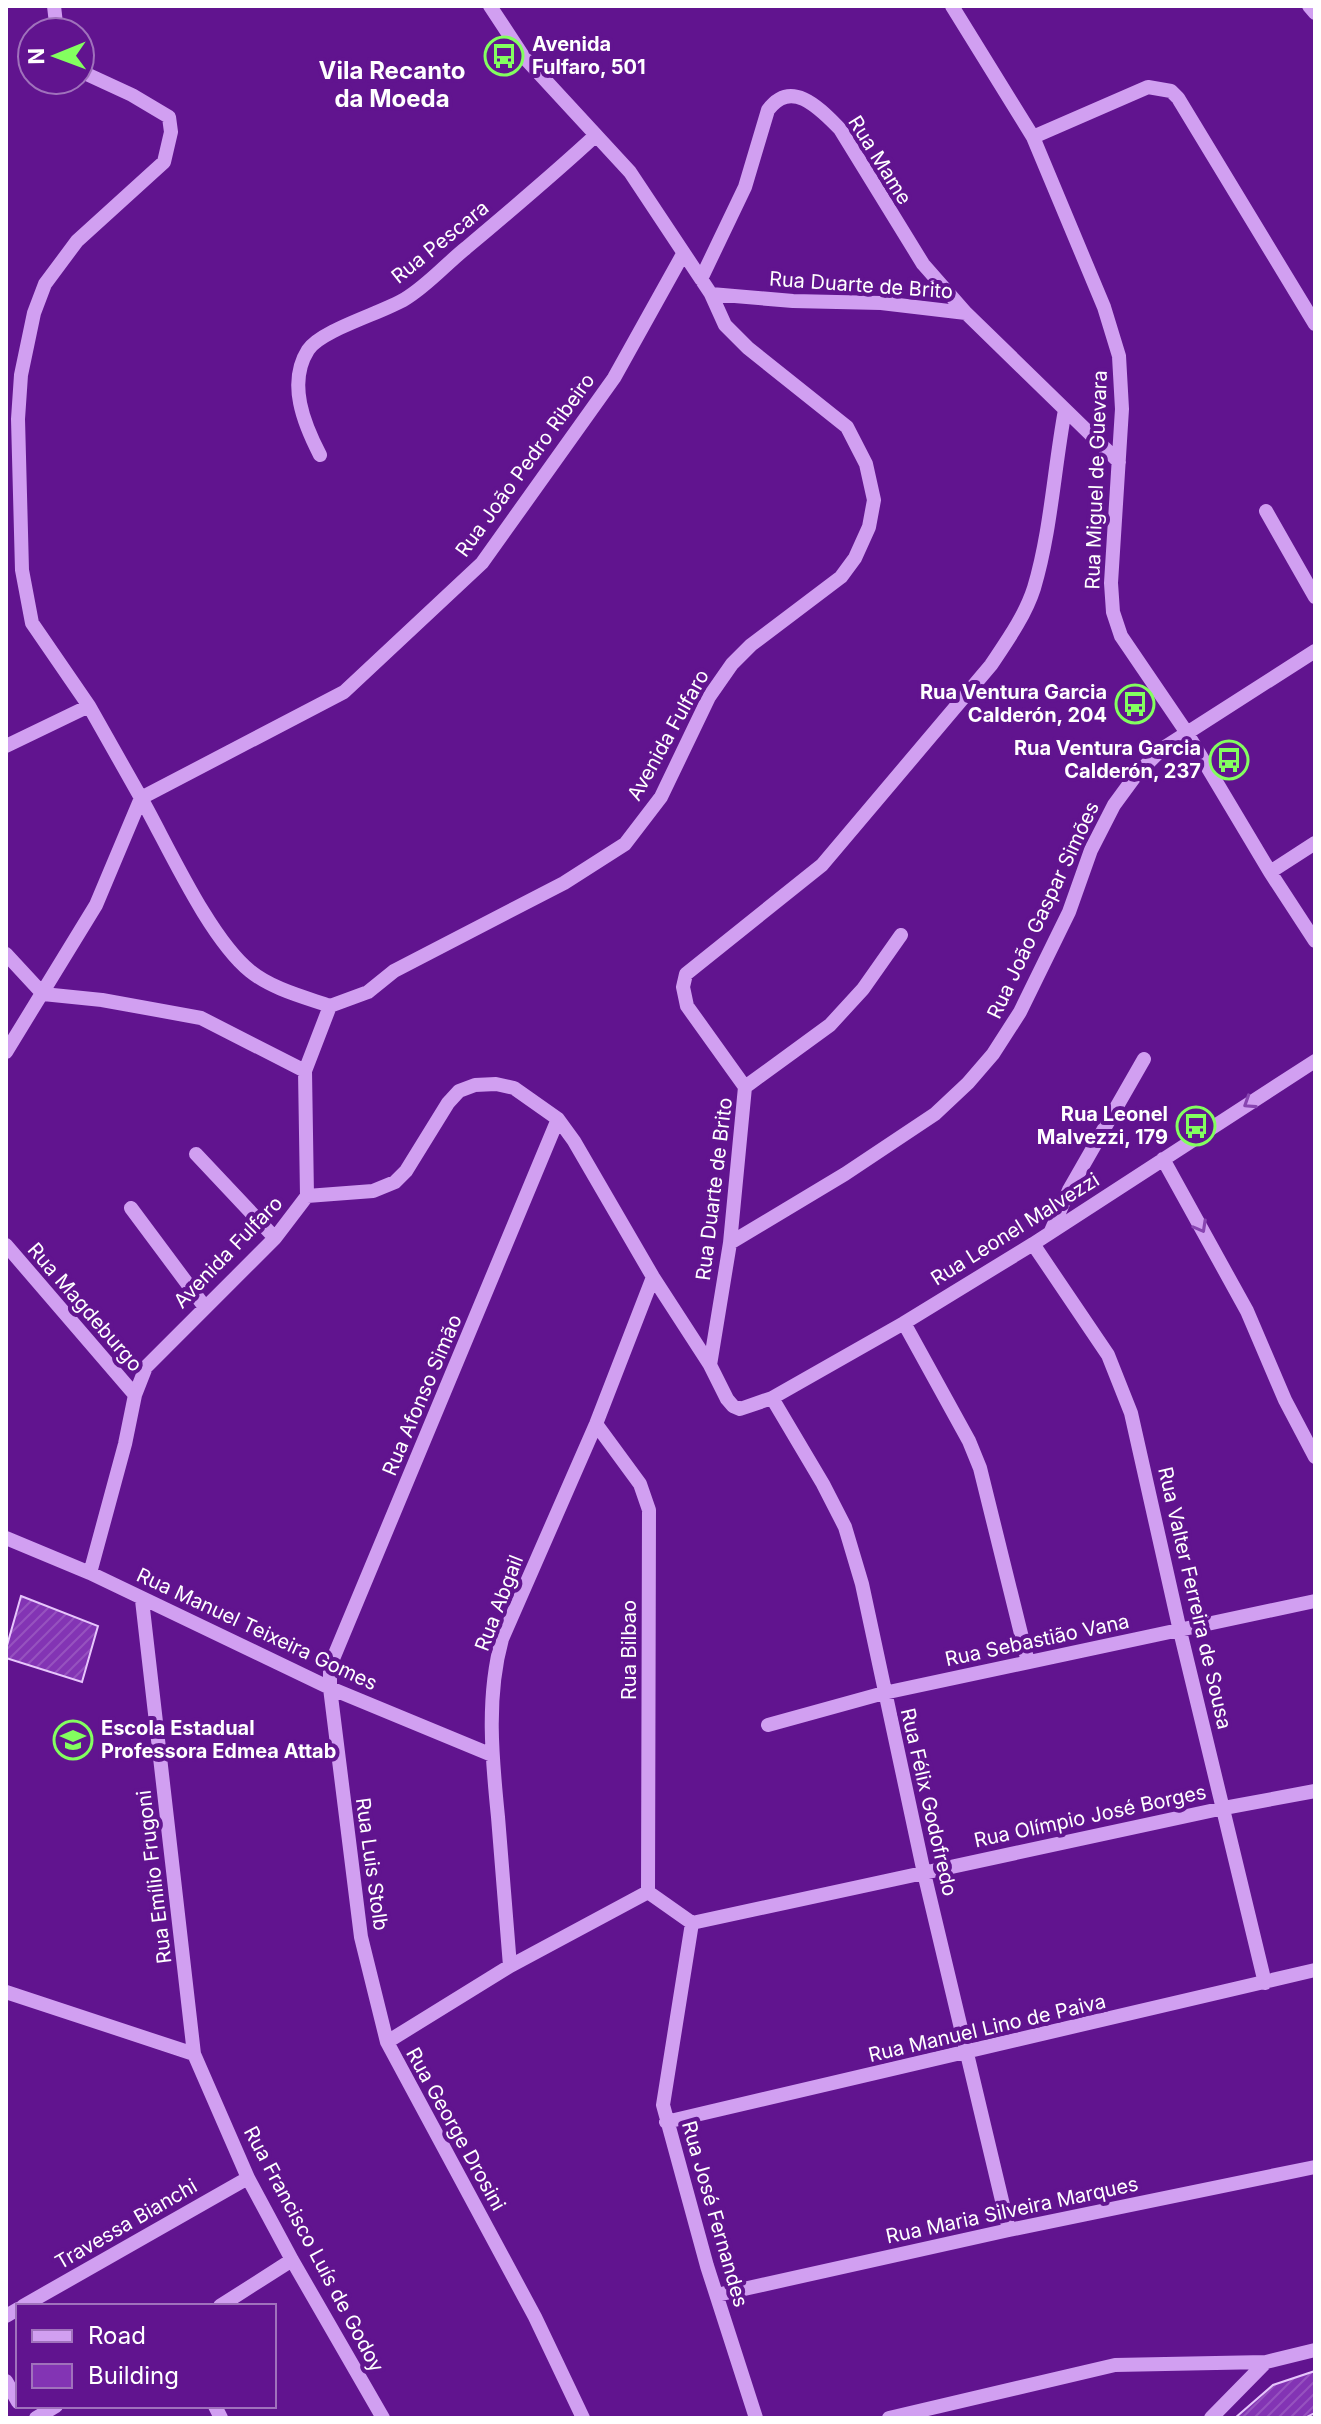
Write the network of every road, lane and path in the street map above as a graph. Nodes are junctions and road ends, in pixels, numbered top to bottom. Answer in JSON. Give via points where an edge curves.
{"nodes":[{"id":1,"x":490,"y":6,"type":"edge"},
{"id":2,"x":952,"y":6,"type":"edge"},
{"id":3,"x":1309,"y":6,"type":"edge"},
{"id":4,"x":1315,"y":13,"type":"edge"},
{"id":5,"x":96,"y":78,"type":"edge"},
{"id":6,"x":596,"y":135,"type":"junction"},
{"id":7,"x":1033,"y":137,"type":"junction"},
{"id":8,"x":683,"y":254,"type":"junction"},
{"id":9,"x":701,"y":279,"type":"junction"},
{"id":10,"x":711,"y":294,"type":"junction"},
{"id":11,"x":966,"y":313,"type":"junction"},
{"id":12,"x":1315,"y":324,"type":"edge"},
{"id":13,"x":1065,"y":410,"type":"junction"},
{"id":14,"x":320,"y":455,"type":"dead end"},
{"id":15,"x":1119,"y":462,"type":"junction"},
{"id":16,"x":1266,"y":511,"type":"dead end"},
{"id":17,"x":1315,"y":597,"type":"edge"},
{"id":18,"x":1315,"y":651,"type":"edge"},
{"id":19,"x":89,"y":706,"type":"junction"},
{"id":20,"x":1187,"y":733,"type":"junction"},
{"id":21,"x":6,"y":746,"type":"edge"},
{"id":22,"x":141,"y":798,"type":"junction"},
{"id":23,"x":1315,"y":843,"type":"edge"},
{"id":24,"x":1270,"y":872,"type":"junction"},
{"id":25,"x":901,"y":935,"type":"dead end"},
{"id":26,"x":1315,"y":941,"type":"edge"},
{"id":27,"x":6,"y":954,"type":"edge"},
{"id":28,"x":43,"y":994,"type":"junction"},
{"id":29,"x":330,"y":1006,"type":"junction"},
{"id":30,"x":6,"y":1052,"type":"edge"},
{"id":31,"x":1144,"y":1059,"type":"dead end"},
{"id":32,"x":1315,"y":1061,"type":"edge"},
{"id":33,"x":305,"y":1071,"type":"junction"},
{"id":34,"x":745,"y":1087,"type":"junction"},
{"id":35,"x":558,"y":1119,"type":"junction"},
{"id":36,"x":196,"y":1154,"type":"dead end"},
{"id":37,"x":1163,"y":1159,"type":"junction"},
{"id":38,"x":307,"y":1196,"type":"junction"},
{"id":39,"x":131,"y":1208,"type":"dead end"},
{"id":40,"x":1050,"y":1232,"type":"junction"},
{"id":41,"x":275,"y":1238,"type":"junction"},
{"id":42,"x":730,"y":1243,"type":"junction"},
{"id":43,"x":1033,"y":1244,"type":"junction"},
{"id":44,"x":6,"y":1245,"type":"edge"},
{"id":45,"x":653,"y":1277,"type":"junction"},
{"id":46,"x":204,"y":1306,"type":"junction"},
{"id":47,"x":904,"y":1323,"type":"junction"},
{"id":48,"x":710,"y":1365,"type":"junction"},
{"id":49,"x":135,"y":1395,"type":"junction"},
{"id":50,"x":772,"y":1398,"type":"junction"},
{"id":51,"x":596,"y":1424,"type":"junction"},
{"id":52,"x":1315,"y":1457,"type":"edge"},
{"id":53,"x":6,"y":1538,"type":"edge"},
{"id":54,"x":90,"y":1573,"type":"junction"},
{"id":55,"x":142,"y":1600,"type":"junction"},
{"id":56,"x":1315,"y":1601,"type":"edge"},
{"id":57,"x":1180,"y":1631,"type":"junction"},
{"id":58,"x":1028,"y":1662,"type":"junction"},
{"id":59,"x":330,"y":1688,"type":"junction"},
{"id":60,"x":884,"y":1693,"type":"junction"},
{"id":61,"x":768,"y":1725,"type":"dead end"},
{"id":62,"x":492,"y":1755,"type":"junction"},
{"id":63,"x":1315,"y":1791,"type":"edge"},
{"id":64,"x":1224,"y":1808,"type":"junction"},
{"id":65,"x":924,"y":1873,"type":"junction"},
{"id":66,"x":648,"y":1892,"type":"junction"},
{"id":67,"x":692,"y":1923,"type":"junction"},
{"id":68,"x":510,"y":1966,"type":"junction"},
{"id":69,"x":1315,"y":1970,"type":"edge"},
{"id":70,"x":1265,"y":1983,"type":"junction"},
{"id":71,"x":6,"y":1992,"type":"edge"},
{"id":72,"x":387,"y":2042,"type":"junction"},
{"id":73,"x":967,"y":2053,"type":"junction"},
{"id":74,"x":194,"y":2054,"type":"junction"},
{"id":75,"x":666,"y":2122,"type":"junction"},
{"id":76,"x":1315,"y":2167,"type":"edge"},
{"id":77,"x":248,"y":2178,"type":"junction"},
{"id":78,"x":1009,"y":2230,"type":"junction"},
{"id":79,"x":292,"y":2260,"type":"junction"},
{"id":80,"x":717,"y":2295,"type":"junction"},
{"id":81,"x":27,"y":2304,"type":"edge"},
{"id":82,"x":223,"y":2304,"type":"edge"},
{"id":83,"x":1315,"y":2350,"type":"edge"},
{"id":84,"x":1266,"y":2362,"type":"junction"},
{"id":85,"x":6,"y":2381,"type":"edge"},
{"id":86,"x":16,"y":2399,"type":"edge"},
{"id":87,"x":383,"y":2418,"type":"edge"},
{"id":88,"x":583,"y":2418,"type":"edge"},
{"id":89,"x":756,"y":2418,"type":"edge"},
{"id":90,"x":889,"y":2418,"type":"edge"},
{"id":91,"x":1211,"y":2418,"type":"edge"}],
"edges":[{"from":1,"to":6,"type":"street","name":"Avenida Fulfaro","via":[[523,56]]},
{"from":2,"to":7,"type":"street","name":"Rua Miguel de Guevara"},
{"from":3,"to":4,"type":"street"},
{"from":5,"to":19,"type":"street","via":[[169,117],[171,132],[164,162],[77,241],[45,284],[21,375],[26,601],[32,623]]},
{"from":6,"to":8,"type":"street","name":"Avenida Fulfaro","via":[[630,172]]},
{"from":6,"to":14,"type":"street","name":"Rua Pescara","via":[[406,298],[310,347],[297,385],[309,435]]},
{"from":7,"to":12,"type":"street","via":[[1148,87],[1171,91]]},
{"from":7,"to":15,"type":"street","name":"Rua Miguel de Guevara","via":[[1119,356]]},
{"from":8,"to":9,"type":"street","name":"Avenida Fulfaro"},
{"from":8,"to":22,"type":"street","name":"Rua João Pedro Ribeiro","via":[[614,378],[482,563],[344,692]]},
{"from":9,"to":10,"type":"street","name":"Avenida Fulfaro"},
{"from":9,"to":11,"type":"street","name":"Rua Mame","via":[[745,187],[768,110],[776,100],[798,96],[840,129],[923,264]]},
{"from":10,"to":11,"type":"street","name":"Rua Duarte de Brito"},
{"from":10,"to":29,"type":"street","name":"Avenida Fulfaro","via":[[725,325],[748,348],[847,427],[866,464],[874,500],[855,558],[841,577],[732,664],[709,697],[661,797],[625,844],[564,883],[394,971],[368,992]]},
{"from":11,"to":13,"type":"street","name":"Rua Duarte de Brito"},
{"from":13,"to":15,"type":"street","name":"Rua Duarte de Brito"},
{"from":13,"to":34,"type":"street","name":"Rua Duarte de Brito","via":[[1033,591],[991,665],[822,865],[686,974],[687,1006]]},
{"from":15,"to":20,"type":"street","name":"Rua Miguel de Guevara","via":[[1113,612],[1121,636]]},
{"from":16,"to":17,"type":"street"},
{"from":18,"to":20,"type":"street","name":"Rua João Gaspar Simões"},
{"from":19,"to":21,"type":"street"},
{"from":19,"to":22,"type":"street"},
{"from":20,"to":24,"type":"street","name":"Rua Miguel de Guevara"},
{"from":20,"to":42,"type":"street","name":"Rua João Gaspar Simões","via":[[1162,749],[1114,805],[1020,1012],[968,1083],[922,1123]]},
{"from":22,"to":28,"type":"street","via":[[96,905]]},
{"from":22,"to":29,"type":"street","via":[[233,954],[252,973]]},
{"from":23,"to":24,"type":"street"},
{"from":24,"to":26,"type":"street","name":"Rua Miguel de Guevara"},
{"from":25,"to":34,"type":"street","via":[[830,1025]]},
{"from":27,"to":28,"type":"street"},
{"from":28,"to":30,"type":"street"},
{"from":28,"to":33,"type":"street","via":[[201,1018]]},
{"from":29,"to":33,"type":"street","name":"Avenida Fulfaro"},
{"from":31,"to":40,"type":"street"},
{"from":32,"to":37,"type":"street","name":"Rua Leonel Malvezzi","one_way":true},
{"from":33,"to":38,"type":"street","name":"Avenida Fulfaro"},
{"from":34,"to":42,"type":"street","name":"Rua Duarte de Brito"},
{"from":35,"to":38,"type":"street","via":[[514,1088],[475,1085],[448,1103],[395,1182],[373,1191]]},
{"from":35,"to":45,"type":"street"},
{"from":35,"to":59,"type":"street","name":"Rua Afonso Simão","via":[[330,1666]]},
{"from":36,"to":41,"type":"street"},
{"from":37,"to":40,"type":"street","name":"Rua Leonel Malvezzi"},
{"from":37,"to":52,"type":"street","one_way":true,"via":[[1247,1311]]},
{"from":38,"to":41,"type":"street","name":"Avenida Fulfaro"},
{"from":39,"to":46,"type":"street"},
{"from":40,"to":43,"type":"street","name":"Rua Leonel Malvezzi"},
{"from":41,"to":46,"type":"street","name":"Avenida Fulfaro"},
{"from":42,"to":48,"type":"street","name":"Rua Duarte de Brito"},
{"from":43,"to":47,"type":"street","name":"Rua Leonel Malvezzi"},
{"from":43,"to":57,"type":"street","name":"Rua Valter Ferreira de Sousa","via":[[1108,1355],[1123,1389]]},
{"from":44,"to":49,"type":"street","name":"Rua Magdeburgo"},
{"from":45,"to":48,"type":"street"},
{"from":45,"to":51,"type":"street","name":"Rua Abgail"},
{"from":46,"to":49,"type":"street","name":"Avenida Fulfaro","via":[[146,1367]]},
{"from":47,"to":50,"type":"street","name":"Rua Leonel Malvezzi"},
{"from":47,"to":58,"type":"street","via":[[980,1468]]},
{"from":48,"to":50,"type":"street","name":"Rua Leonel Malvezzi","via":[[733,1406],[740,1409]]},
{"from":49,"to":54,"type":"street","name":"Avenida Fulfaro"},
{"from":50,"to":60,"type":"street","name":"Rua Félix Godofredo","via":[[845,1527]]},
{"from":51,"to":62,"type":"street","name":"Rua Abgail","via":[[502,1639],[492,1691]]},
{"from":51,"to":66,"type":"street","name":"Rua Bilbao","via":[[640,1484],[649,1510]]},
{"from":53,"to":54,"type":"street","name":"Rua Manuel Teixeira Gomes"},
{"from":54,"to":55,"type":"street","name":"Rua Manuel Teixeira Gomes"},
{"from":55,"to":59,"type":"street","name":"Rua Manuel Teixeira Gomes"},
{"from":55,"to":74,"type":"street","name":"Rua Emílio Frugoni"},
{"from":56,"to":57,"type":"street","name":"Rua Sebastião Vana"},
{"from":57,"to":58,"type":"street","name":"Rua Sebastião Vana"},
{"from":57,"to":64,"type":"street","name":"Rua Valter Ferreira de Sousa"},
{"from":58,"to":60,"type":"street","name":"Rua Sebastião Vana"},
{"from":59,"to":62,"type":"street","name":"Rua Manuel Teixeira Gomes"},
{"from":59,"to":72,"type":"street","name":"Rua Luis Stolb","via":[[361,1937]]},
{"from":60,"to":61,"type":"street","name":"Rua Sebastião Vana"},
{"from":60,"to":65,"type":"street","name":"Rua Félix Godofredo"},
{"from":62,"to":68,"type":"street","name":"Rua Abgail"},
{"from":63,"to":64,"type":"street","name":"Rua Olímpio José Borges"},
{"from":64,"to":65,"type":"street","name":"Rua Olímpio José Borges"},
{"from":64,"to":70,"type":"street","name":"Rua Valter Ferreira de Sousa"},
{"from":65,"to":67,"type":"street","name":"Rua Olímpio José Borges"},
{"from":65,"to":73,"type":"street","name":"Rua Félix Godofredo"},
{"from":66,"to":67,"type":"street"},
{"from":66,"to":68,"type":"street","name":"Rua George Drosini"},
{"from":67,"to":75,"type":"street","name":"Rua José Fernandes","via":[[663,2105]]},
{"from":68,"to":72,"type":"street","name":"Rua George Drosini"},
{"from":69,"to":70,"type":"street","name":"Rua Manuel Lino de Paiva"},
{"from":70,"to":73,"type":"street","name":"Rua Manuel Lino de Paiva"},
{"from":71,"to":74,"type":"street"},
{"from":72,"to":88,"type":"street","name":"Rua George Drosini"},
{"from":73,"to":75,"type":"street","name":"Rua Manuel Lino de Paiva"},
{"from":73,"to":78,"type":"street","name":"Rua Félix Godofredo"},
{"from":74,"to":77,"type":"street","name":"Rua Francisco Luís de Godoy"},
{"from":75,"to":80,"type":"street","name":"Rua José Fernandes"},
{"from":76,"to":78,"type":"street","name":"Rua Maria Silveira Marques"},
{"from":77,"to":79,"type":"street","name":"Rua Francisco Luís de Godoy"},
{"from":77,"to":81,"type":"street","name":"Travessa Bianchi"},
{"from":78,"to":80,"type":"street","name":"Rua Maria Silveira Marques"},
{"from":79,"to":82,"type":"street"},
{"from":79,"to":87,"type":"street","name":"Rua Francisco Luís de Godoy"},
{"from":80,"to":89,"type":"street","name":"Rua José Fernandes"},
{"from":83,"to":84,"type":"street"},
{"from":84,"to":90,"type":"street","via":[[1115,2365]]},
{"from":84,"to":91,"type":"street"},
{"from":85,"to":86,"type":"street"}]}
